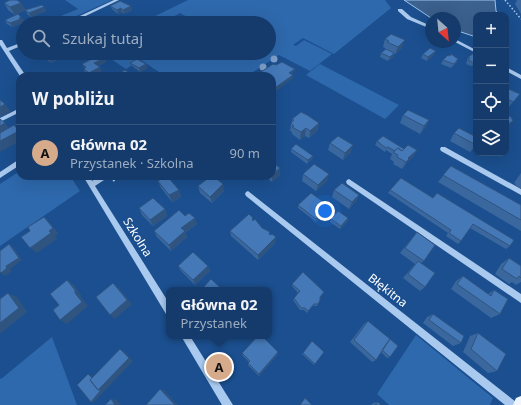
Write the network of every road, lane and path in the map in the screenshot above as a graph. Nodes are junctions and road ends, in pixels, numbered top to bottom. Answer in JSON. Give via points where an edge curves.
{"nodes":[{"id":1,"x":117,"y":0,"type":"edge"},
{"id":2,"x":505,"y":0,"type":"edge"},
{"id":3,"x":400,"y":10,"type":"dead end"},
{"id":4,"x":82,"y":16,"type":"edge"},
{"id":5,"x":521,"y":19,"type":"edge"},
{"id":6,"x":425,"y":25,"type":"edge"},
{"id":7,"x":0,"y":42,"type":"edge"},
{"id":8,"x":461,"y":43,"type":"edge"},
{"id":9,"x":16,"y":46,"type":"edge"},
{"id":10,"x":7,"y":50,"type":"junction"},
{"id":11,"x":473,"y":50,"type":"edge"},
{"id":12,"x":509,"y":71,"type":"edge"},
{"id":13,"x":21,"y":72,"type":"edge"},
{"id":14,"x":521,"y":77,"type":"edge"},
{"id":15,"x":16,"y":112,"type":"edge"},
{"id":16,"x":0,"y":120,"type":"edge"},
{"id":17,"x":443,"y":149,"type":"dead end"},
{"id":18,"x":16,"y":165,"type":"edge"},
{"id":19,"x":0,"y":175,"type":"edge"},
{"id":20,"x":88,"y":180,"type":"edge"},
{"id":21,"x":99,"y":180,"type":"edge"},
{"id":22,"x":114,"y":180,"type":"edge"},
{"id":23,"x":111,"y":182,"type":"dead end"},
{"id":24,"x":349,"y":182,"type":"dead end"},
{"id":25,"x":91,"y":185,"type":"junction"},
{"id":26,"x":521,"y":192,"type":"edge"},
{"id":27,"x":248,"y":194,"type":"dead end"},
{"id":28,"x":521,"y":299,"type":"edge"},
{"id":29,"x":166,"y":306,"type":"edge"},
{"id":30,"x":187,"y":339,"type":"edge"},
{"id":31,"x":228,"y":405,"type":"edge"},
{"id":32,"x":513,"y":405,"type":"edge"}],
"edges":[{"from":1,"to":4,"type":"street"},
{"from":2,"to":5,"type":"path"},
{"from":3,"to":6,"type":"street"},
{"from":7,"to":10,"type":"street"},
{"from":8,"to":11,"type":"street"},
{"from":9,"to":10,"type":"street"},
{"from":10,"to":13,"type":"street"},
{"from":12,"to":14,"type":"street"},
{"from":15,"to":16,"type":"street"},
{"from":17,"to":26,"type":"street"},
{"from":18,"to":19,"type":"street"},
{"from":20,"to":25,"type":"street","name":"Szkolna"},
{"from":21,"to":25,"type":"street"},
{"from":22,"to":23,"type":"path"},
{"from":24,"to":28,"type":"street"},
{"from":25,"to":29,"type":"street","name":"Szkolna"},
{"from":27,"to":32,"type":"street","name":"Błękitna"},
{"from":30,"to":31,"type":"street"}]}
